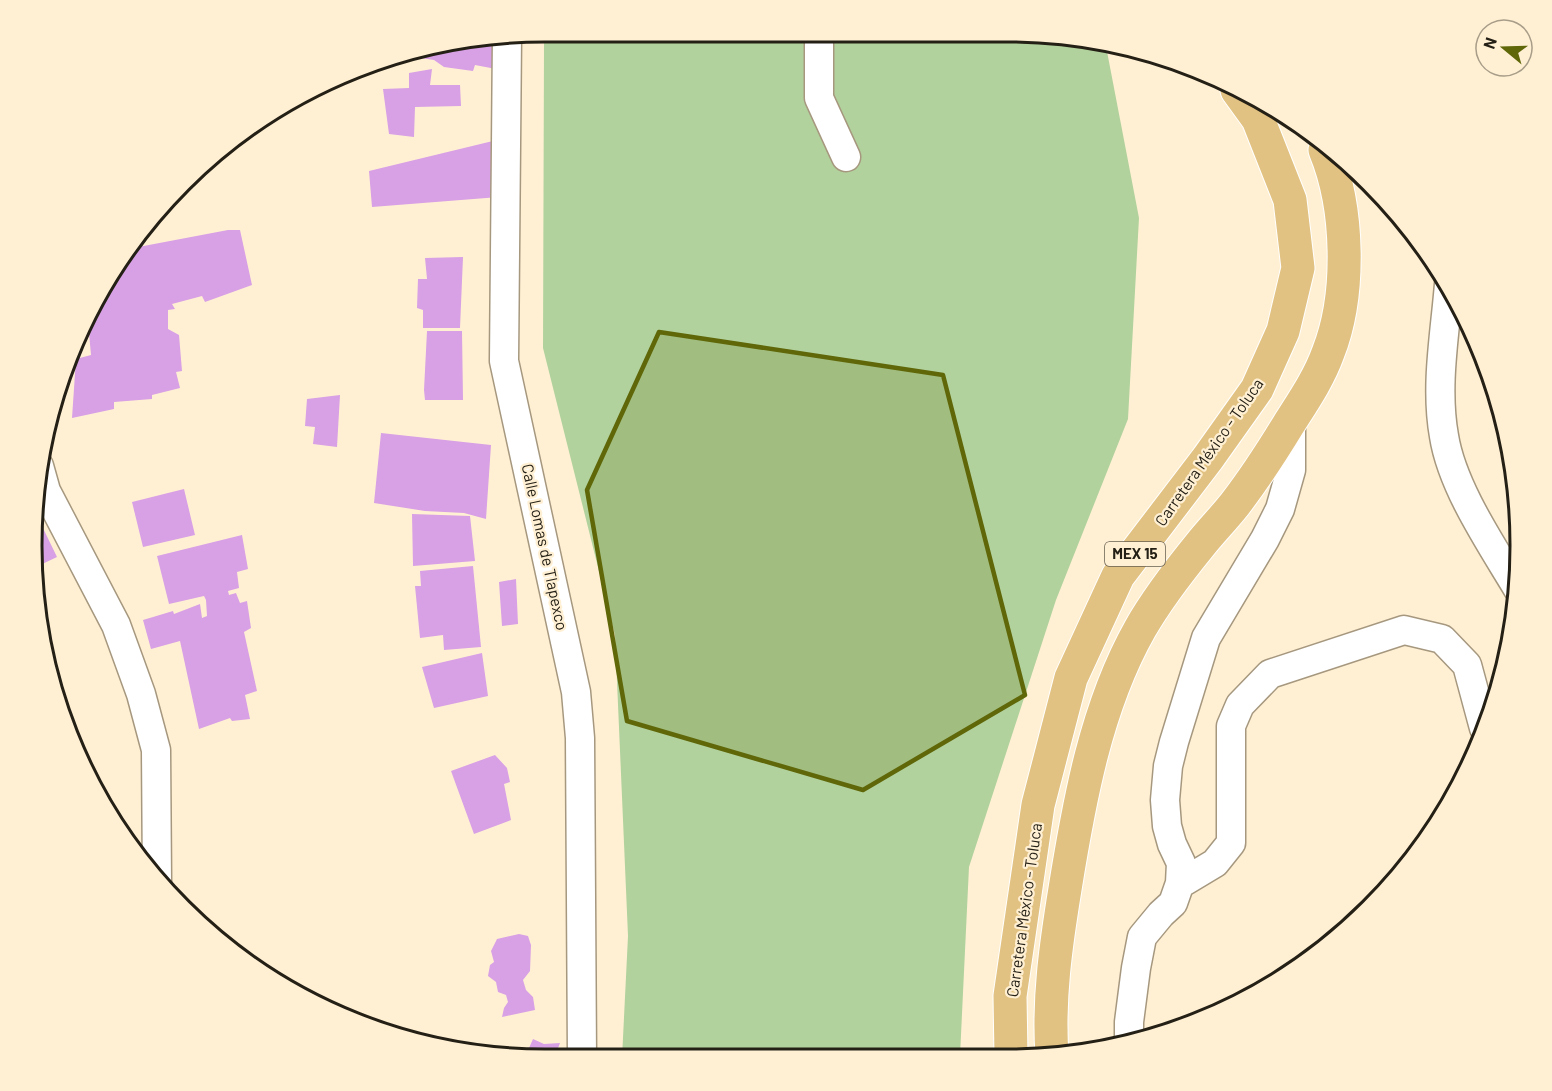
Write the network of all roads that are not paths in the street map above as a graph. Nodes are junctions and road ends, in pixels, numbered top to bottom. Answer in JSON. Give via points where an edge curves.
{"nodes":[{"id":1,"x":819,"y":42,"type":"edge"},
{"id":2,"x":507,"y":44,"type":"edge"},
{"id":3,"x":1246,"y":103,"type":"edge"},
{"id":4,"x":846,"y":157,"type":"dead end"},
{"id":5,"x":1328,"y":159,"type":"edge"},
{"id":6,"x":1447,"y":303,"type":"edge"},
{"id":7,"x":1291,"y":421,"type":"junction"},
{"id":8,"x":45,"y":488,"type":"edge"},
{"id":9,"x":1509,"y":574,"type":"edge"},
{"id":10,"x":1480,"y":714,"type":"edge"},
{"id":11,"x":157,"y":865,"type":"edge"},
{"id":12,"x":1180,"y":883,"type":"junction"},
{"id":13,"x":1130,"y":1034,"type":"edge"},
{"id":14,"x":1052,"y":1047,"type":"edge"},
{"id":15,"x":582,"y":1049,"type":"edge"},
{"id":16,"x":1011,"y":1049,"type":"edge"}],
"edges":[{"from":1,"to":4,"type":"street","via":[[819,98]]},
{"from":2,"to":15,"type":"street","name":"Calle Lomas de Tlapexco","via":[[504,361],[576,692],[580,738]]},
{"from":3,"to":16,"type":"main road","name":"Carretera México - Toluca","number":"MEX 15","via":[[1258,119],[1290,200],[1298,268],[1283,331],[1257,389],[1118,576],[1071,678],[1038,805],[1011,996]]},
{"from":5,"to":7,"type":"main road","number":"MEX 15","via":[[1342,218],[1341,309],[1320,373]]},
{"from":6,"to":9,"type":"street","via":[[1440,393],[1444,437],[1456,477]]},
{"from":7,"to":12,"type":"street","via":[[1291,470],[1280,509],[1206,638],[1167,766],[1167,826],[1181,863]]},
{"from":7,"to":14,"type":"main road","number":"MEX 15","via":[[1234,505],[1169,584],[1140,629],[1118,674],[1101,723],[1073,836],[1051,985]]},
{"from":8,"to":11,"type":"street","via":[[116,625],[141,694],[156,750]]},
{"from":10,"to":12,"type":"street","via":[[1467,665],[1442,639],[1404,630],[1270,674],[1240,705],[1231,726],[1231,843],[1215,863]]},
{"from":12,"to":13,"type":"street","via":[[1173,903],[1142,937]]}]}
